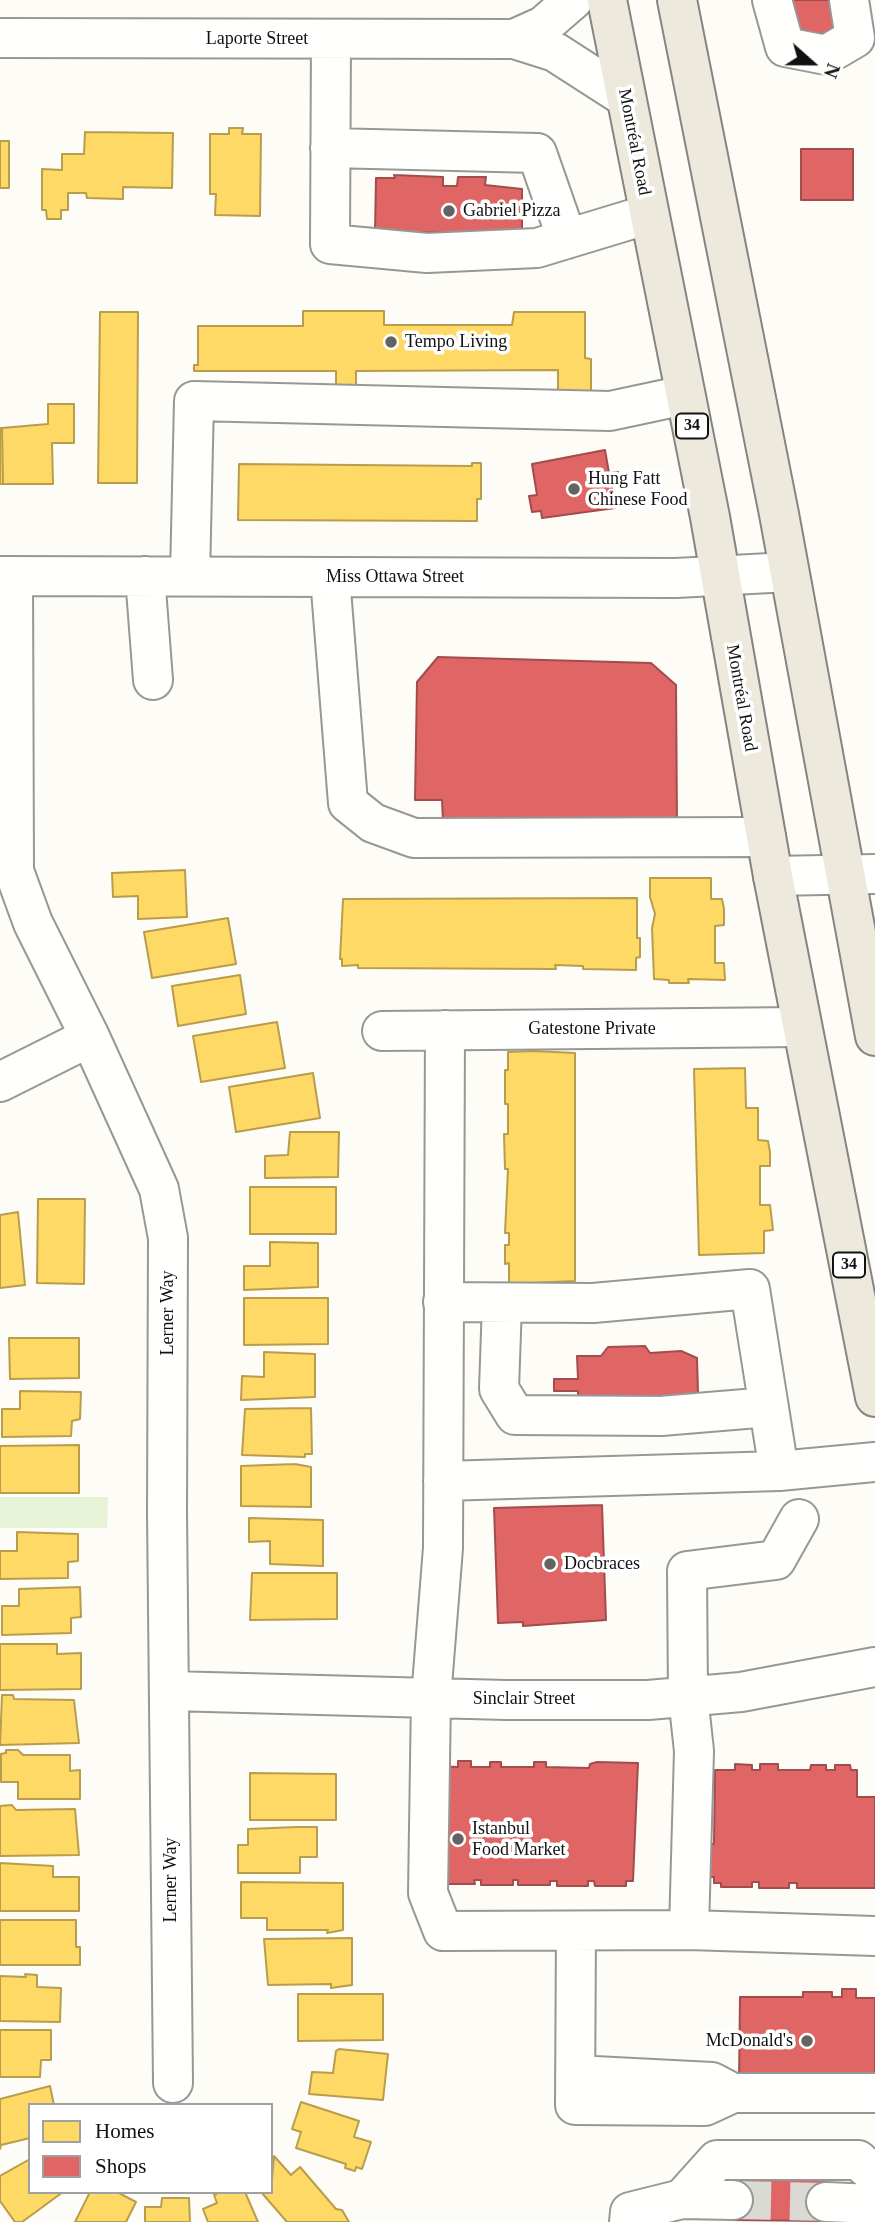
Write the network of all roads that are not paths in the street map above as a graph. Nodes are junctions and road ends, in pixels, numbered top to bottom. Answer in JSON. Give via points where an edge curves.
{"nodes":[{"id":1,"x":573,"y":0,"type":"edge"},
{"id":2,"x":607,"y":0,"type":"edge"},
{"id":3,"x":677,"y":0,"type":"edge"},
{"id":4,"x":705,"y":0,"type":"edge"},
{"id":5,"x":772,"y":0,"type":"edge"},
{"id":6,"x":849,"y":0,"type":"edge"},
{"id":7,"x":0,"y":38,"type":"edge"},
{"id":8,"x":331,"y":39,"type":"junction"},
{"id":9,"x":514,"y":39,"type":"junction"},
{"id":10,"x":865,"y":40,"type":"edge"},
{"id":11,"x":695,"y":90,"type":"junction"},
{"id":12,"x":625,"y":97,"type":"junction"},
{"id":13,"x":330,"y":148,"type":"junction"},
{"id":14,"x":649,"y":214,"type":"junction"},
{"id":15,"x":567,"y":239,"type":"junction"},
{"id":16,"x":685,"y":395,"type":"junction"},
{"id":17,"x":789,"y":572,"type":"junction"},
{"id":18,"x":6,"y":576,"type":"edge"},
{"id":19,"x":145,"y":576,"type":"junction"},
{"id":20,"x":190,"y":576,"type":"junction"},
{"id":21,"x":721,"y":576,"type":"junction"},
{"id":22,"x":330,"y":577,"type":"junction"},
{"id":23,"x":153,"y":680,"type":"dead end"},
{"id":24,"x":765,"y":837,"type":"junction"},
{"id":25,"x":860,"y":874,"type":"edge"},
{"id":26,"x":773,"y":876,"type":"junction"},
{"id":27,"x":802,"y":1027,"type":"junction"},
{"id":28,"x":445,"y":1030,"type":"junction"},
{"id":29,"x":382,"y":1031,"type":"dead end"},
{"id":30,"x":875,"y":1036,"type":"edge"},
{"id":31,"x":90,"y":1037,"type":"junction"},
{"id":32,"x":0,"y":1082,"type":"edge"},
{"id":33,"x":443,"y":1302,"type":"junction"},
{"id":34,"x":502,"y":1303,"type":"junction"},
{"id":35,"x":875,"y":1397,"type":"edge"},
{"id":36,"x":769,"y":1407,"type":"junction"},
{"id":37,"x":875,"y":1462,"type":"edge"},
{"id":38,"x":779,"y":1471,"type":"junction"},
{"id":39,"x":443,"y":1481,"type":"junction"},
{"id":40,"x":799,"y":1519,"type":"dead end"},
{"id":41,"x":875,"y":1667,"type":"edge"},
{"id":42,"x":170,"y":1691,"type":"junction"},
{"id":43,"x":688,"y":1696,"type":"junction"},
{"id":44,"x":431,"y":1698,"type":"junction"},
{"id":45,"x":689,"y":1930,"type":"junction"},
{"id":46,"x":576,"y":1931,"type":"junction"},
{"id":47,"x":875,"y":1936,"type":"edge"},
{"id":48,"x":173,"y":2083,"type":"dead end"},
{"id":49,"x":875,"y":2093,"type":"edge"},
{"id":50,"x":875,"y":2175,"type":"edge"},
{"id":51,"x":682,"y":2199,"type":"junction"},
{"id":52,"x":733,"y":2200,"type":"tunnel mouth"},
{"id":53,"x":826,"y":2202,"type":"tunnel mouth"},
{"id":54,"x":875,"y":2204,"type":"edge"},
{"id":55,"x":629,"y":2222,"type":"edge"}],
"edges":[{"from":1,"to":9,"type":"street","name":"Laporte Street","via":[[543,26]]},
{"from":2,"to":12,"type":"main road","name":"Montréal Road","number":"34"},
{"from":3,"to":11,"type":"main road"},
{"from":4,"to":11,"type":"main road"},
{"from":5,"to":10,"type":"street","via":[[785,47],[826,55]]},
{"from":6,"to":10,"type":"street"},
{"from":7,"to":8,"type":"street","name":"Laporte Street"},
{"from":8,"to":9,"type":"street","name":"Laporte Street"},
{"from":8,"to":13,"type":"street"},
{"from":9,"to":12,"type":"street","name":"Laporte Street","via":[[555,52]]},
{"from":11,"to":17,"type":"main road"},
{"from":12,"to":14,"type":"main road","name":"Montréal Road","number":"34"},
{"from":13,"to":15,"type":"street","via":[[537,153]]},
{"from":13,"to":15,"type":"street","via":[[330,244],[427,253],[537,248]]},
{"from":14,"to":15,"type":"street"},
{"from":14,"to":16,"type":"main road","name":"Montréal Road","number":"34"},
{"from":16,"to":20,"type":"street","via":[[610,411],[194,401]]},
{"from":16,"to":21,"type":"main road","name":"Montréal Road","number":"34"},
{"from":17,"to":21,"type":"street","name":"Miss Ottawa Street"},
{"from":17,"to":25,"type":"main road"},
{"from":18,"to":19,"type":"street","name":"Miss Ottawa Street"},
{"from":18,"to":31,"type":"street","name":"Lerner Way","via":[[14,871],[33,923]]},
{"from":19,"to":20,"type":"street","name":"Miss Ottawa Street"},
{"from":19,"to":23,"type":"street"},
{"from":20,"to":22,"type":"street","name":"Miss Ottawa Street"},
{"from":21,"to":22,"type":"street","name":"Miss Ottawa Street"},
{"from":21,"to":24,"type":"main road","name":"Montréal Road","number":"34"},
{"from":22,"to":24,"type":"street","via":[[348,803],[373,823],[414,838]]},
{"from":24,"to":26,"type":"main road","name":"Montréal Road","number":"34"},
{"from":25,"to":26,"type":"street"},
{"from":25,"to":30,"type":"main road"},
{"from":26,"to":27,"type":"main road","name":"Montréal Road","number":"34"},
{"from":27,"to":28,"type":"street","name":"Gatestone Private"},
{"from":27,"to":35,"type":"main road","name":"Montréal Road","number":"34"},
{"from":28,"to":29,"type":"street","name":"Gatestone Private"},
{"from":28,"to":33,"type":"street"},
{"from":31,"to":32,"type":"street"},
{"from":31,"to":42,"type":"street","name":"Lerner Way","via":[[159,1189],[168,1238]]},
{"from":33,"to":34,"type":"street"},
{"from":33,"to":39,"type":"street"},
{"from":34,"to":36,"type":"street","via":[[593,1303],[750,1289]]},
{"from":34,"to":36,"type":"street","via":[[499,1389],[516,1415],[661,1416]]},
{"from":36,"to":38,"type":"street"},
{"from":37,"to":38,"type":"street"},
{"from":38,"to":39,"type":"street"},
{"from":39,"to":44,"type":"street","via":[[443,1548]]},
{"from":40,"to":43,"type":"street","via":[[776,1560],[687,1571]]},
{"from":41,"to":43,"type":"street","name":"Sinclair Street","via":[[741,1692]]},
{"from":42,"to":44,"type":"street","name":"Sinclair Street"},
{"from":42,"to":48,"type":"street","name":"Lerner Way"},
{"from":43,"to":44,"type":"street","name":"Sinclair Street","via":[[648,1700]]},
{"from":43,"to":45,"type":"street","via":[[694,1751]]},
{"from":44,"to":46,"type":"street","via":[[428,1893],[443,1931]]},
{"from":45,"to":46,"type":"street"},
{"from":45,"to":47,"type":"street"},
{"from":46,"to":49,"type":"street","via":[[575,2090],[712,2082],[733,2093]]},
{"from":50,"to":51,"type":"street","via":[[858,2160],[717,2160]]},
{"from":51,"to":52,"type":"street"},
{"from":51,"to":55,"type":"street","via":[[630,2212]]},
{"from":53,"to":54,"type":"street"}]}
